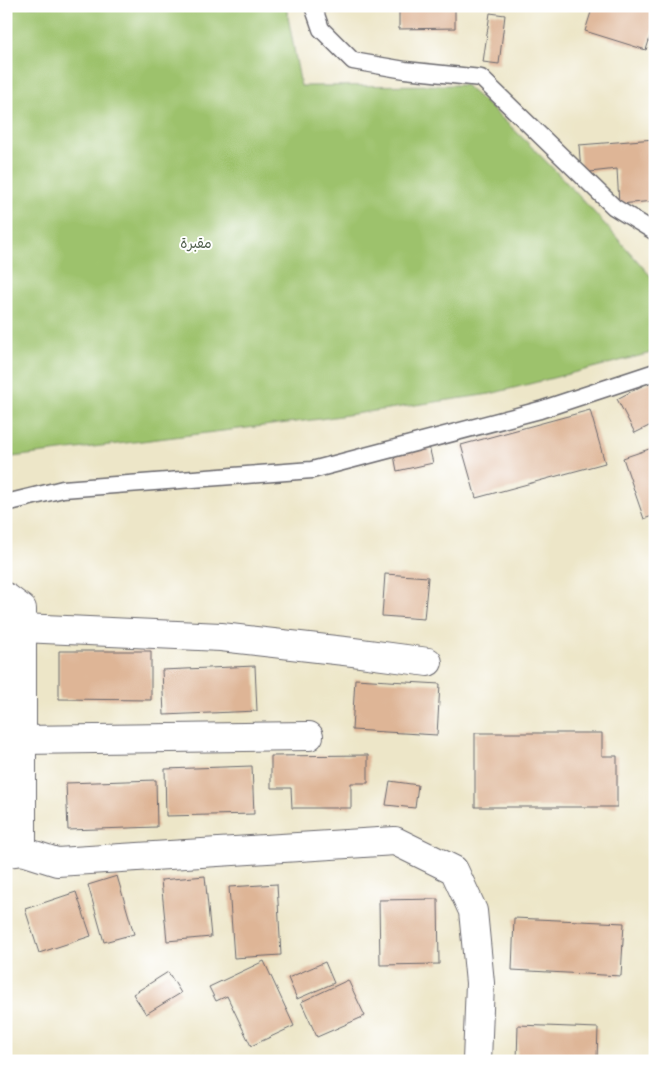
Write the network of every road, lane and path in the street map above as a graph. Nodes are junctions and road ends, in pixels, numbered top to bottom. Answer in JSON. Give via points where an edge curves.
{"nodes":[{"id":1,"x":313,"y":6,"type":"edge"},
{"id":2,"x":655,"y":232,"type":"edge"},
{"id":3,"x":655,"y":372,"type":"edge"},
{"id":4,"x":6,"y":503,"type":"edge"},
{"id":5,"x":6,"y":597,"type":"edge"},
{"id":6,"x":22,"y":628,"type":"junction"},
{"id":7,"x":428,"y":662,"type":"dead end"},
{"id":8,"x":14,"y":705,"type":"edge"},
{"id":9,"x":309,"y":736,"type":"dead end"},
{"id":10,"x":22,"y":740,"type":"junction"},
{"id":11,"x":14,"y":852,"type":"edge"},
{"id":12,"x":477,"y":1061,"type":"edge"}],
"edges":[{"from":1,"to":2,"type":"lane","via":[[321,29],[353,61],[481,78],[614,207]]},
{"from":3,"to":4,"type":"lane","via":[[540,410],[312,470],[63,489]]},
{"from":5,"to":6,"type":"street","via":[[22,609]]},
{"from":6,"to":7,"type":"street","via":[[221,638]]},
{"from":6,"to":8,"type":"street"},
{"from":8,"to":10,"type":"street"},
{"from":9,"to":10,"type":"street"},
{"from":10,"to":11,"type":"street"},
{"from":11,"to":12,"type":"street","via":[[57,862],[395,841],[454,870],[473,910],[480,983]]}]}
